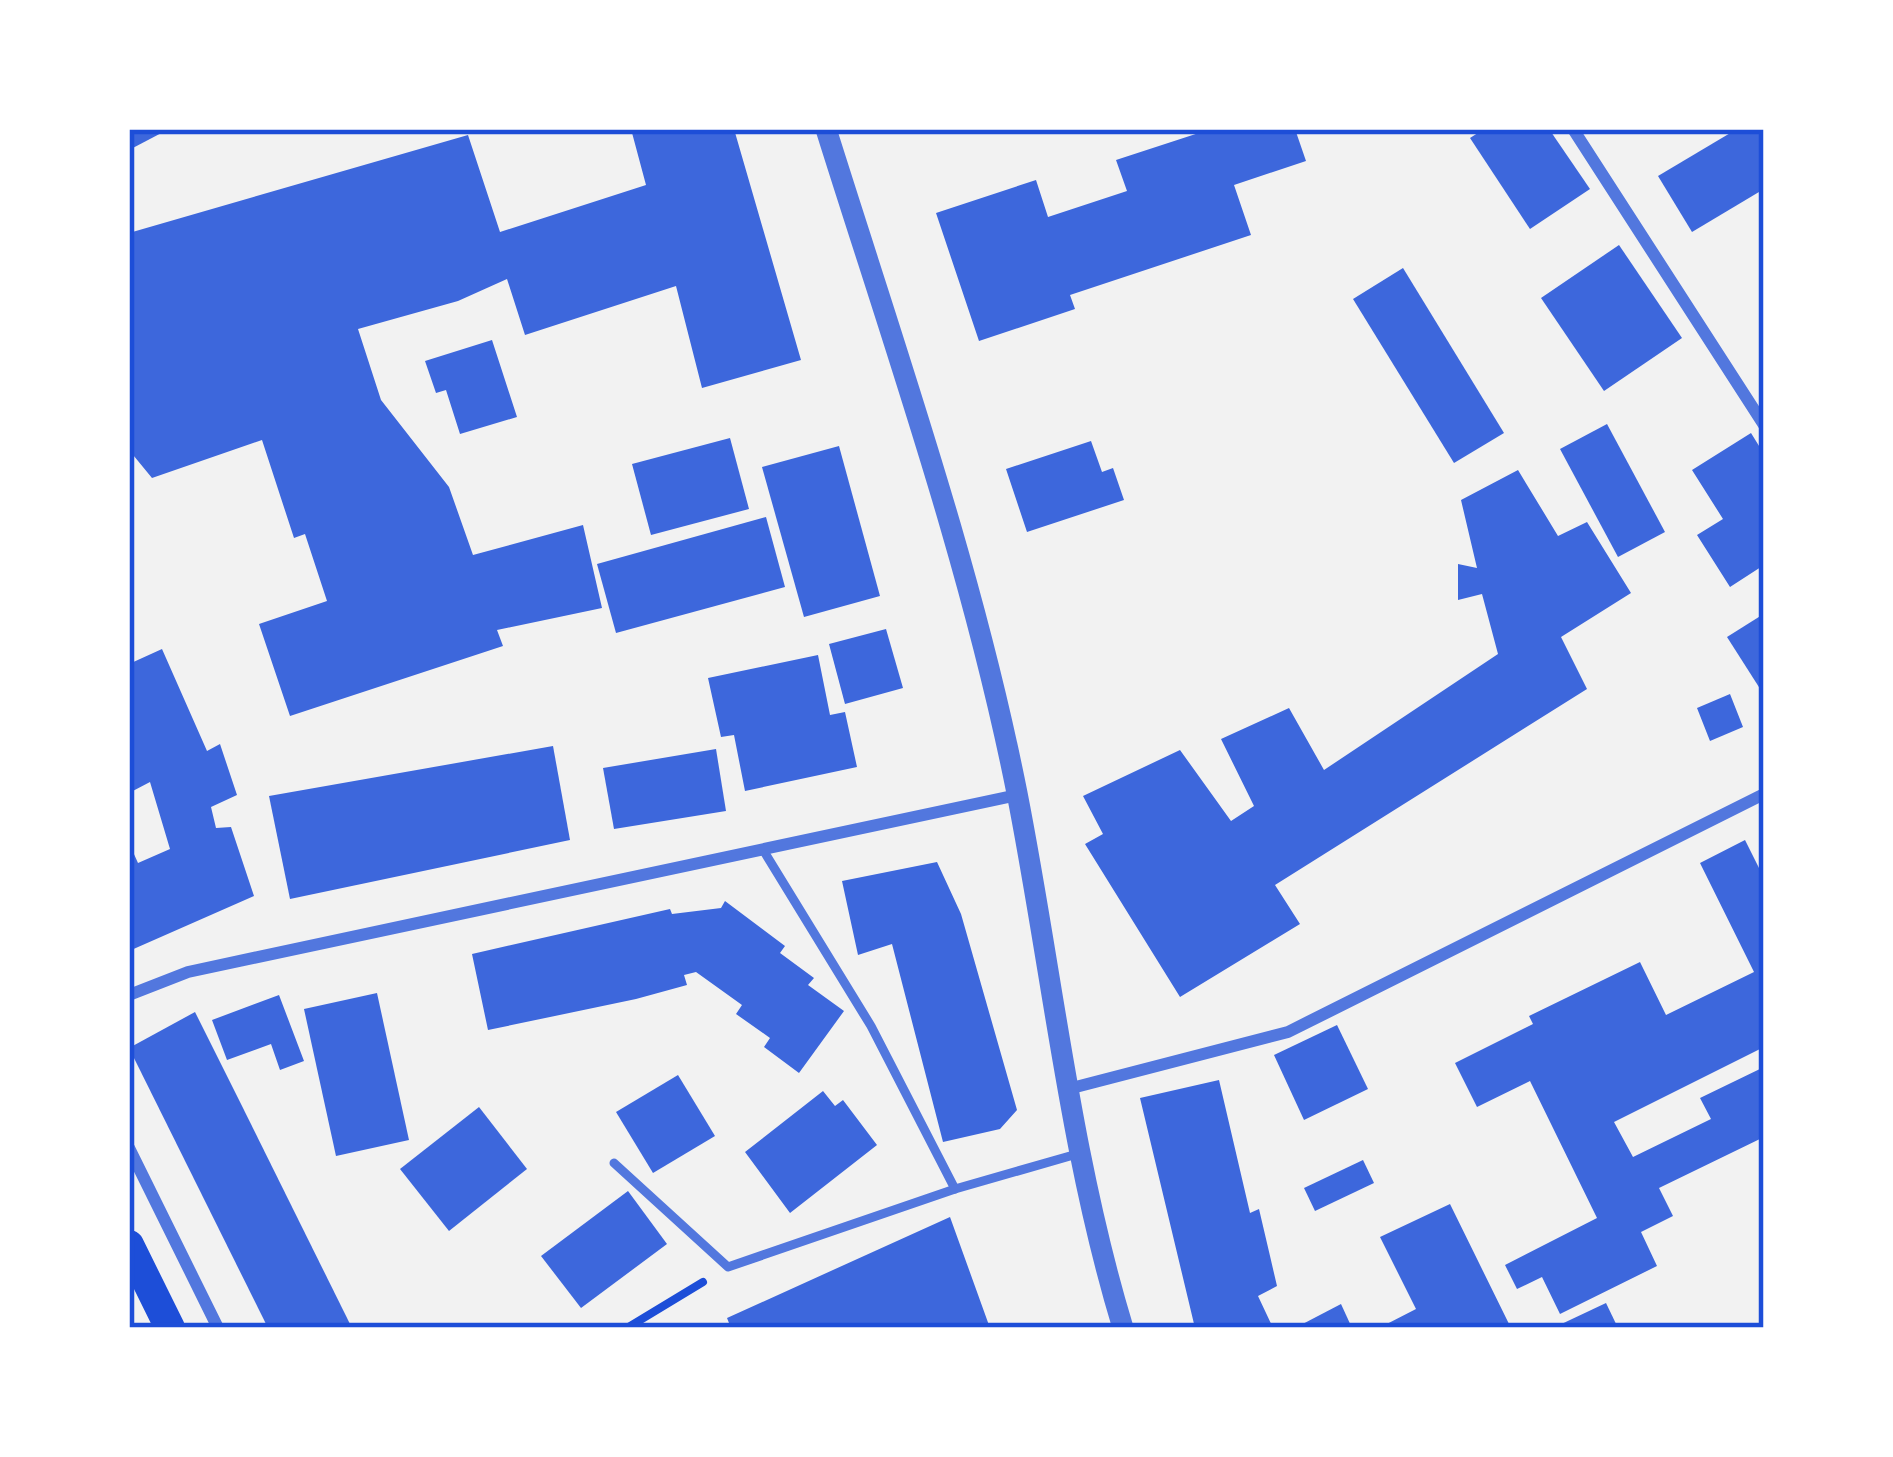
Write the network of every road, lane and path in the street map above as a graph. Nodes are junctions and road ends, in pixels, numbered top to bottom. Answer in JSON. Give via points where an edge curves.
{"nodes":[{"id":1,"x":826,"y":129,"type":"edge"},
{"id":2,"x":1573,"y":129,"type":"edge"},
{"id":3,"x":1764,"y":425,"type":"edge"},
{"id":4,"x":1764,"y":794,"type":"edge"},
{"id":5,"x":1017,"y":795,"type":"junction"},
{"id":6,"x":765,"y":853,"type":"junction"},
{"id":7,"x":129,"y":995,"type":"edge"},
{"id":8,"x":1068,"y":1089,"type":"junction"},
{"id":9,"x":129,"y":1148,"type":"edge"},
{"id":10,"x":1082,"y":1153,"type":"junction"},
{"id":11,"x":614,"y":1163,"type":"dead end"},
{"id":12,"x":955,"y":1189,"type":"junction"},
{"id":13,"x":129,"y":1245,"type":"edge"},
{"id":14,"x":728,"y":1267,"type":"junction"},
{"id":15,"x":170,"y":1328,"type":"edge"},
{"id":16,"x":218,"y":1328,"type":"edge"},
{"id":17,"x":627,"y":1328,"type":"edge"},
{"id":18,"x":1123,"y":1328,"type":"edge"}],
"edges":[{"from":1,"to":5,"type":"street","via":[[975,605]]},
{"from":2,"to":3,"type":"street"},
{"from":4,"to":8,"type":"street","via":[[1288,1032]]},
{"from":5,"to":6,"type":"street"},
{"from":5,"to":8,"type":"street"},
{"from":6,"to":7,"type":"street","via":[[188,972]]},
{"from":6,"to":12,"type":"lane","via":[[871,1026]]},
{"from":8,"to":10,"type":"street"},
{"from":9,"to":16,"type":"street"},
{"from":10,"to":12,"type":"lane"},
{"from":10,"to":18,"type":"street"},
{"from":11,"to":14,"type":"lane"},
{"from":12,"to":14,"type":"lane"},
{"from":13,"to":15,"type":"main road"},
{"from":14,"to":17,"type":"path"}]}
